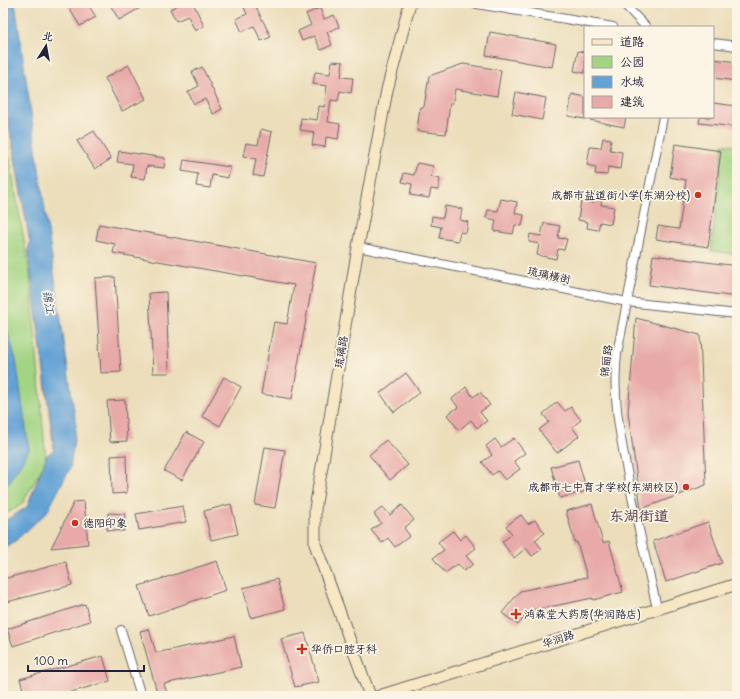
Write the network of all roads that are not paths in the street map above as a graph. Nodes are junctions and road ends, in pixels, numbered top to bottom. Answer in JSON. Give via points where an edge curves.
{"nodes":[{"id":1,"x":410,"y":3,"type":"edge"},
{"id":2,"x":471,"y":3,"type":"edge"},
{"id":3,"x":622,"y":3,"type":"edge"},
{"id":4,"x":607,"y":26,"type":"edge"},
{"id":5,"x":645,"y":26,"type":"edge"},
{"id":6,"x":714,"y":43,"type":"edge"},
{"id":7,"x":737,"y":46,"type":"edge"},
{"id":8,"x":663,"y":118,"type":"edge"},
{"id":9,"x":358,"y":247,"type":"junction"},
{"id":10,"x":627,"y":302,"type":"junction"},
{"id":11,"x":737,"y":314,"type":"edge"},
{"id":12,"x":737,"y":584,"type":"edge"},
{"id":13,"x":657,"y":608,"type":"junction"},
{"id":14,"x":121,"y":630,"type":"dead end"},
{"id":15,"x":140,"y":696,"type":"edge"},
{"id":16,"x":370,"y":696,"type":"edge"},
{"id":17,"x":379,"y":696,"type":"edge"}],
"edges":[{"from":1,"to":9,"type":"street","name":"琉璃路","via":[[387,90]]},
{"from":2,"to":4,"type":"street"},
{"from":3,"to":5,"type":"street"},
{"from":6,"to":7,"type":"street"},
{"from":8,"to":10,"type":"street","name":"锦丽路"},
{"from":9,"to":10,"type":"street","name":"琉璃横街"},
{"from":9,"to":16,"type":"street","name":"琉璃路","via":[[315,509],[315,544]]},
{"from":10,"to":11,"type":"street","name":"琉璃横街"},
{"from":10,"to":13,"type":"street","name":"锦丽路","via":[[617,354],[614,389],[624,459]]},
{"from":12,"to":13,"type":"street","name":"华润路"},
{"from":13,"to":17,"type":"street","name":"华润路"},
{"from":14,"to":15,"type":"street"}]}
